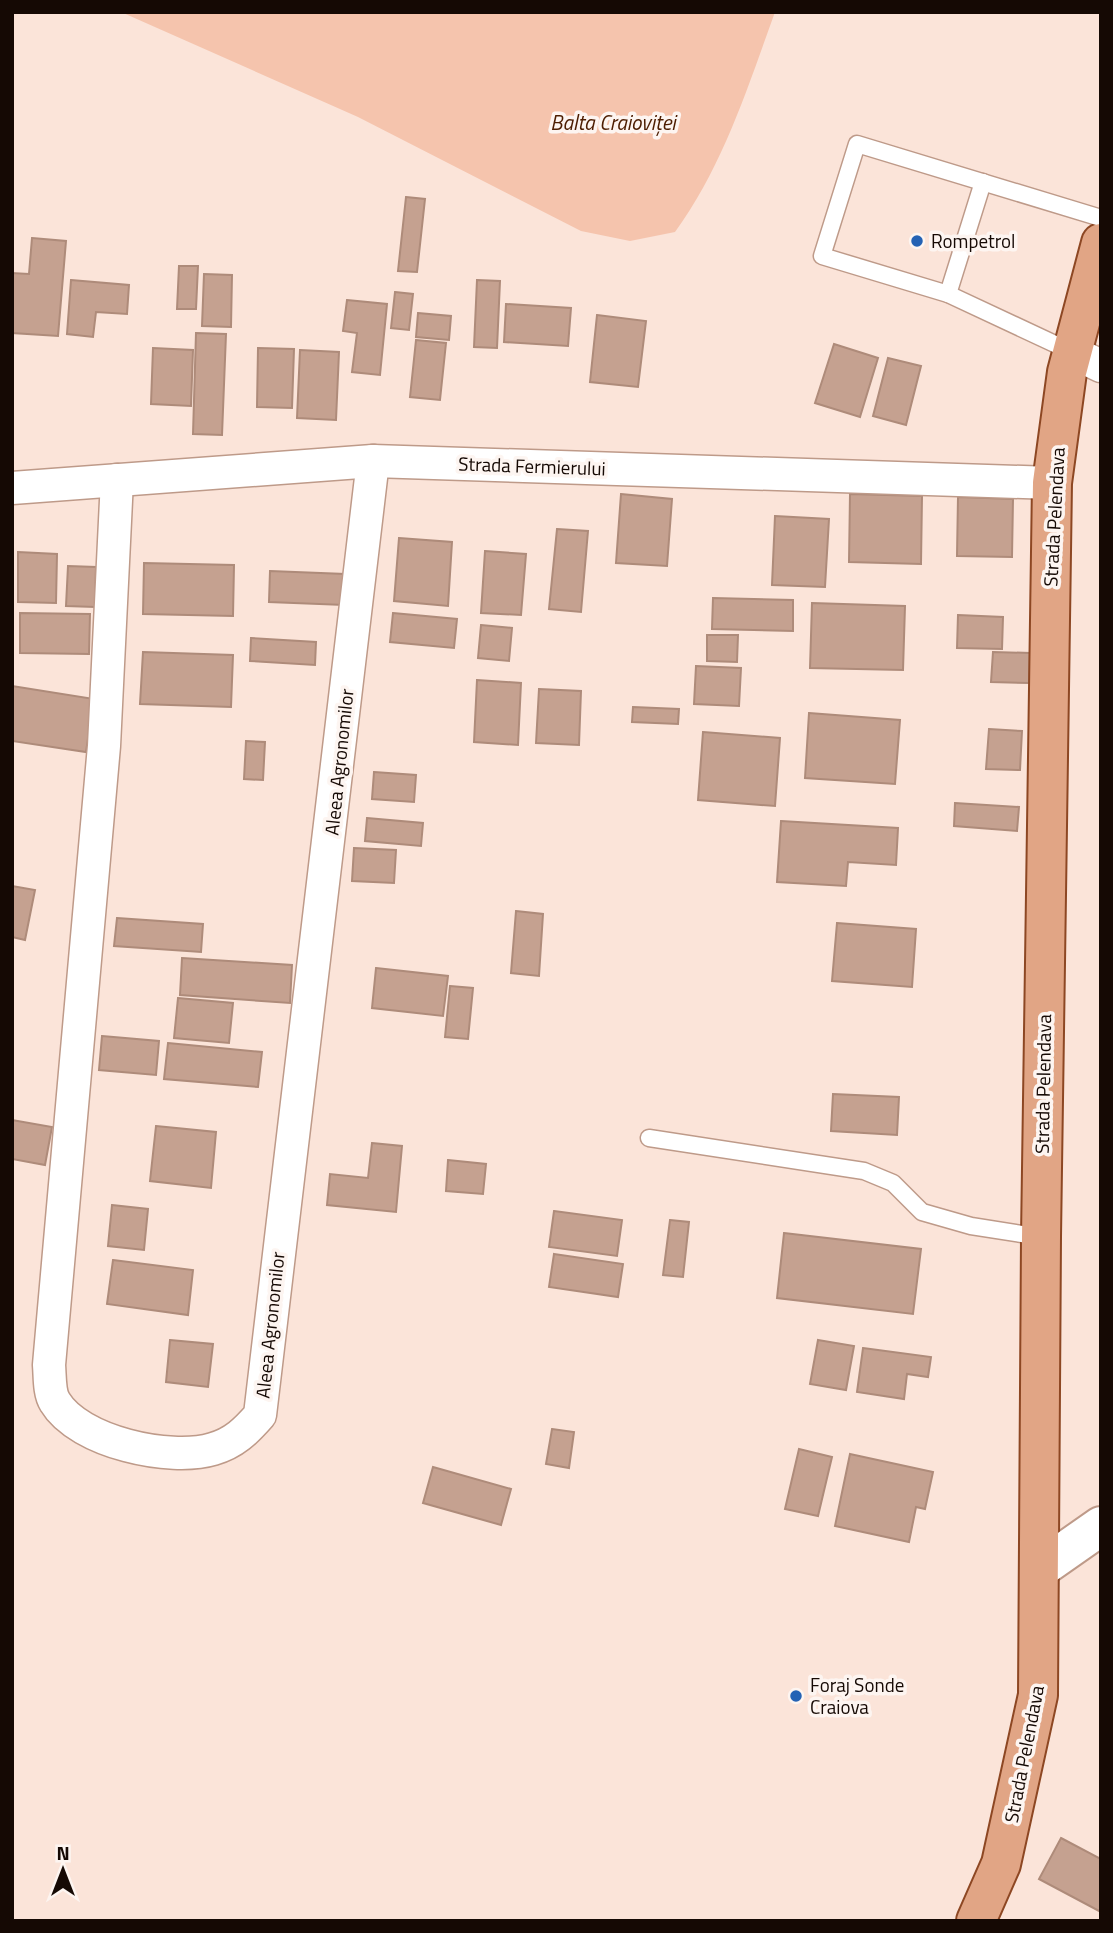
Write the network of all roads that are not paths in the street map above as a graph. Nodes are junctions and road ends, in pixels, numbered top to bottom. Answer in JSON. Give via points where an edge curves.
{"nodes":[{"id":1,"x":983,"y":182,"type":"junction"},
{"id":2,"x":1101,"y":218,"type":"edge"},
{"id":3,"x":1101,"y":243,"type":"edge"},
{"id":4,"x":948,"y":294,"type":"junction"},
{"id":5,"x":1086,"y":359,"type":"edge"},
{"id":6,"x":373,"y":461,"type":"junction"},
{"id":7,"x":117,"y":480,"type":"junction"},
{"id":8,"x":1052,"y":483,"type":"junction"},
{"id":9,"x":12,"y":488,"type":"edge"},
{"id":10,"x":649,"y":1138,"type":"dead end"},
{"id":11,"x":1041,"y":1237,"type":"junction"},
{"id":12,"x":1101,"y":1526,"type":"edge"},
{"id":13,"x":1041,"y":1568,"type":"junction"},
{"id":14,"x":976,"y":1921,"type":"edge"}],
"edges":[{"from":1,"to":2,"type":"lane"},
{"from":1,"to":4,"type":"lane"},
{"from":1,"to":4,"type":"lane","via":[[857,144],[826,243],[822,256]]},
{"from":3,"to":5,"type":"main road","name":"Strada Pelendava"},
{"from":4,"to":5,"type":"lane"},
{"from":5,"to":8,"type":"main road","name":"Strada Pelendava"},
{"from":6,"to":7,"type":"street","name":"Strada Fermierului"},
{"from":6,"to":7,"type":"street","name":"Aleea Agronomilor","via":[[260,1415],[243,1436],[188,1454],[150,1450],[99,1436],[69,1419],[53,1400],[49,1365],[103,760]]},
{"from":6,"to":8,"type":"street","name":"Strada Fermierului"},
{"from":7,"to":9,"type":"street","name":"Strada Fermierului"},
{"from":8,"to":11,"type":"main road","name":"Strada Pelendava"},
{"from":10,"to":11,"type":"lane","via":[[864,1171],[893,1183],[922,1212],[971,1226]]},
{"from":11,"to":13,"type":"main road","name":"Strada Pelendava"},
{"from":12,"to":13,"type":"street"},
{"from":13,"to":14,"type":"main road","name":"Strada Pelendava","via":[[1038,1695],[1001,1864]]}]}
